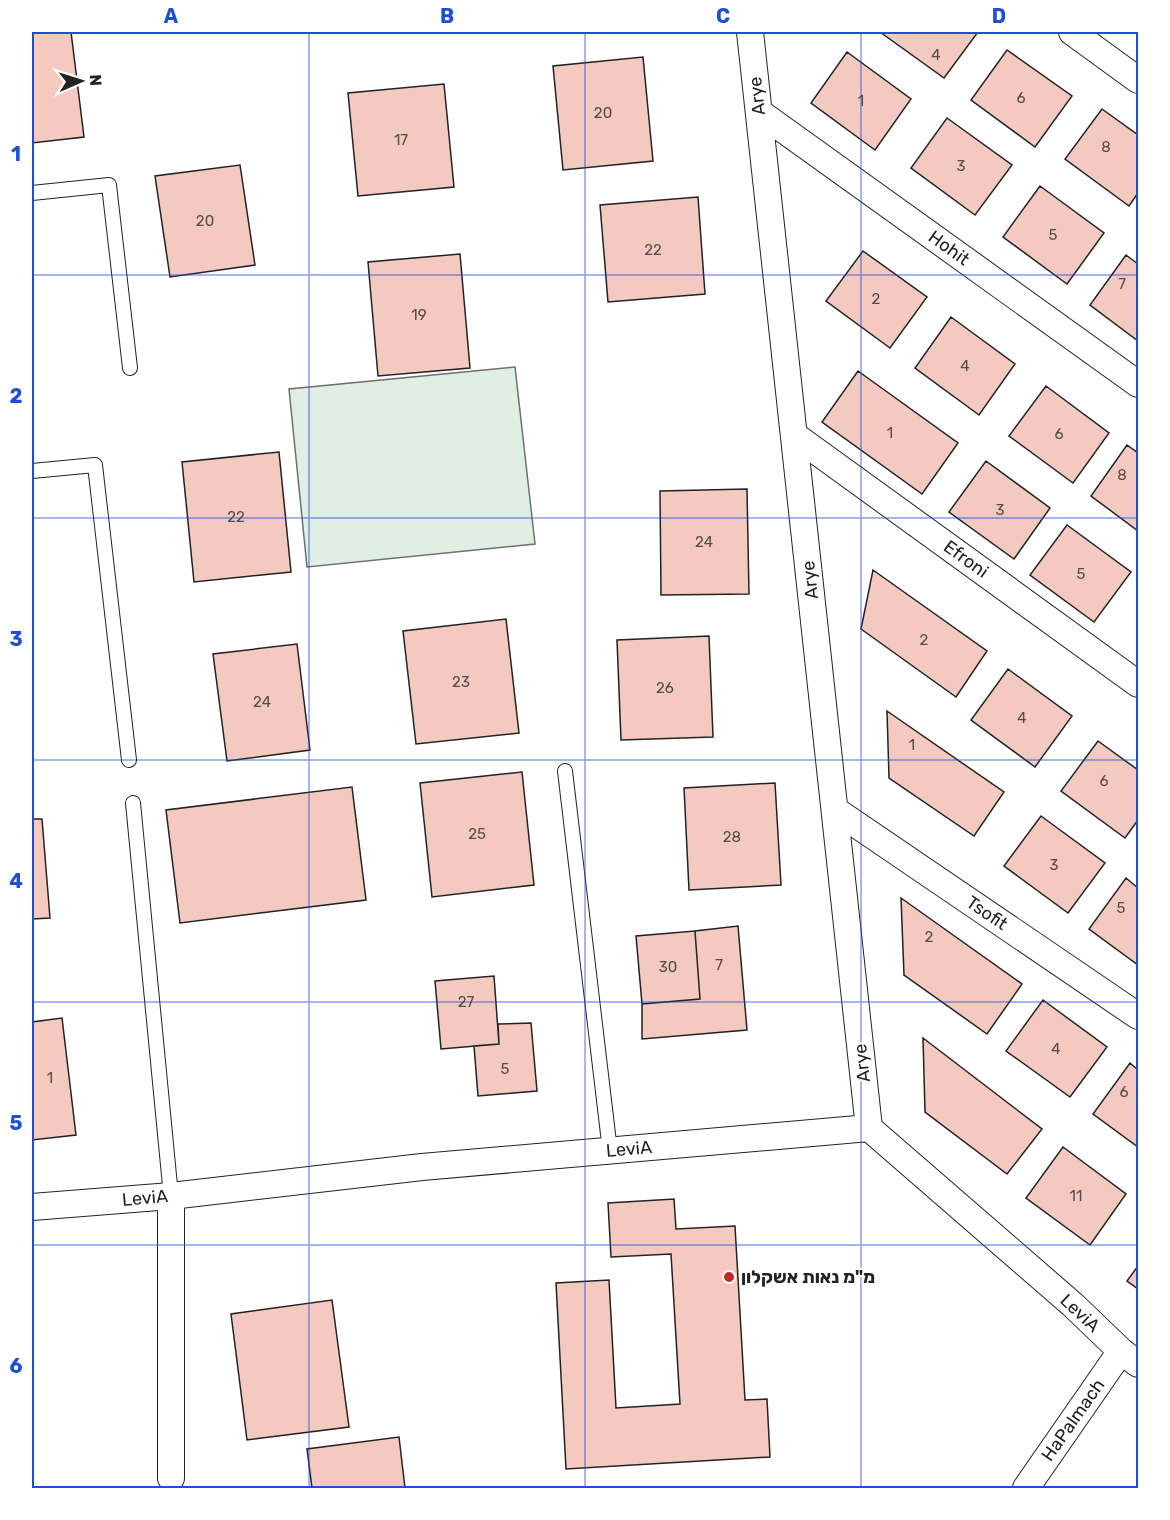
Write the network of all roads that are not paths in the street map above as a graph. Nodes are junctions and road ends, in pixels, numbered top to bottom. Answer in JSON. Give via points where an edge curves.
{"nodes":[{"id":1,"x":750,"y":32,"type":"edge"},
{"id":2,"x":1072,"y":32,"type":"edge"},
{"id":3,"x":1138,"y":80,"type":"edge"},
{"id":4,"x":759,"y":112,"type":"junction"},
{"id":5,"x":32,"y":193,"type":"edge"},
{"id":6,"x":130,"y":368,"type":"dead end"},
{"id":7,"x":1138,"y":384,"type":"edge"},
{"id":8,"x":794,"y":435,"type":"junction"},
{"id":9,"x":32,"y":471,"type":"edge"},
{"id":10,"x":1138,"y":684,"type":"edge"},
{"id":11,"x":129,"y":760,"type":"dead end"},
{"id":12,"x":565,"y":771,"type":"dead end"},
{"id":13,"x":133,"y":803,"type":"dead end"},
{"id":14,"x":834,"y":810,"type":"junction"},
{"id":15,"x":1138,"y":1016,"type":"edge"},
{"id":16,"x":869,"y":1128,"type":"junction"},
{"id":17,"x":610,"y":1151,"type":"junction"},
{"id":18,"x":171,"y":1196,"type":"junction"},
{"id":19,"x":32,"y":1207,"type":"edge"},
{"id":20,"x":1130,"y":1358,"type":"edge"},
{"id":21,"x":171,"y":1478,"type":"dead end"},
{"id":22,"x":1026,"y":1488,"type":"edge"}],
"edges":[{"from":1,"to":4,"type":"street","name":"Arye"},
{"from":2,"to":3,"type":"street"},
{"from":4,"to":7,"type":"street","name":"Hohit"},
{"from":4,"to":8,"type":"street","name":"Arye"},
{"from":5,"to":6,"type":"lane","via":[[110,185]]},
{"from":8,"to":10,"type":"street","name":"Efroni"},
{"from":8,"to":14,"type":"street","name":"Arye"},
{"from":9,"to":11,"type":"lane","via":[[95,465]]},
{"from":12,"to":17,"type":"lane"},
{"from":13,"to":18,"type":"lane"},
{"from":14,"to":15,"type":"street","name":"Tsofit"},
{"from":14,"to":16,"type":"street","name":"Arye"},
{"from":16,"to":17,"type":"street","name":"LeviA"},
{"from":16,"to":20,"type":"street","name":"LeviA"},
{"from":17,"to":18,"type":"street","name":"LeviA","via":[[422,1167]]},
{"from":18,"to":19,"type":"street","name":"LeviA"},
{"from":18,"to":21,"type":"street"},
{"from":20,"to":22,"type":"street","name":"HaPalmach"}]}
